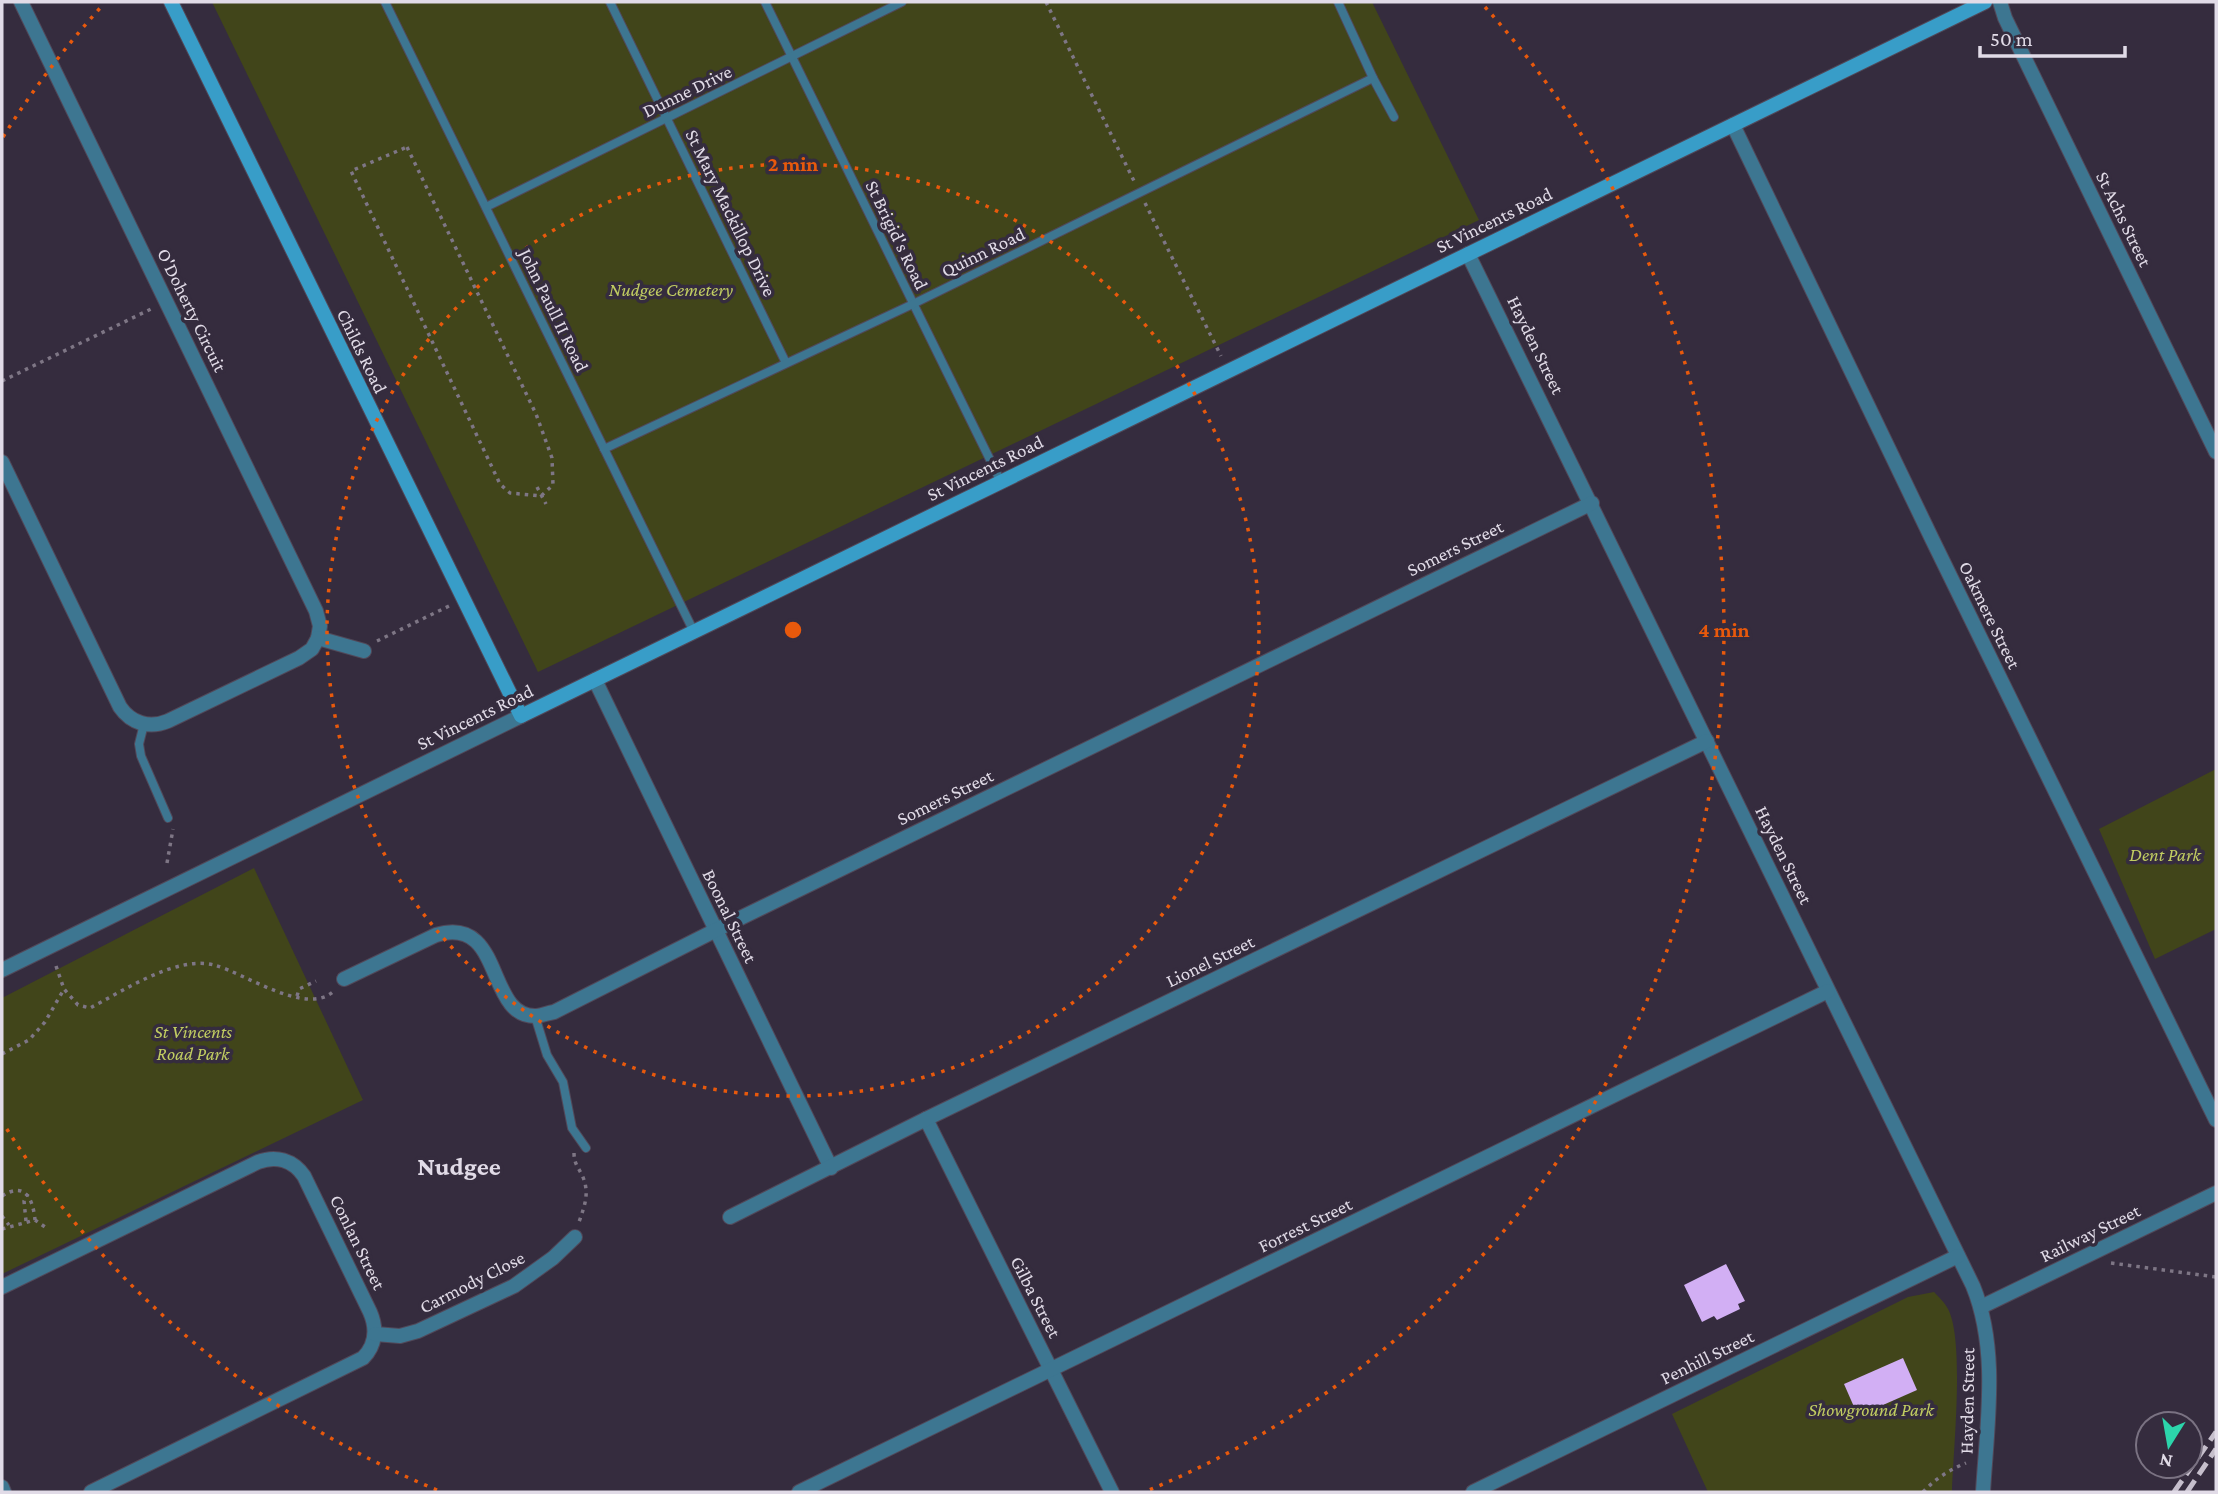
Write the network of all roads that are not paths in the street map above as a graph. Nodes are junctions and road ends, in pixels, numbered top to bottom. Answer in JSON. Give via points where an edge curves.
{"nodes":[{"id":1,"x":21,"y":2,"type":"edge"},
{"id":2,"x":172,"y":2,"type":"edge"},
{"id":3,"x":385,"y":2,"type":"edge"},
{"id":4,"x":610,"y":2,"type":"edge"},
{"id":5,"x":765,"y":2,"type":"edge"},
{"id":6,"x":902,"y":2,"type":"edge"},
{"id":7,"x":1338,"y":2,"type":"edge"},
{"id":8,"x":1985,"y":2,"type":"edge"},
{"id":9,"x":2000,"y":2,"type":"edge"},
{"id":10,"x":792,"y":57,"type":"junction"},
{"id":11,"x":1373,"y":78,"type":"junction"},
{"id":12,"x":1394,"y":117,"type":"dead end"},
{"id":13,"x":667,"y":118,"type":"junction"},
{"id":14,"x":1733,"y":125,"type":"junction"},
{"id":15,"x":486,"y":207,"type":"junction"},
{"id":16,"x":1468,"y":254,"type":"junction"},
{"id":17,"x":913,"y":303,"type":"junction"},
{"id":18,"x":786,"y":363,"type":"junction"},
{"id":19,"x":604,"y":449,"type":"junction"},
{"id":20,"x":2216,"y":452,"type":"edge"},
{"id":21,"x":2,"y":462,"type":"edge"},
{"id":22,"x":1001,"y":482,"type":"junction"},
{"id":23,"x":1592,"y":503,"type":"junction"},
{"id":24,"x":694,"y":632,"type":"junction"},
{"id":25,"x":318,"y":638,"type":"junction"},
{"id":26,"x":364,"y":651,"type":"road end"},
{"id":27,"x":595,"y":680,"type":"junction"},
{"id":28,"x":521,"y":716,"type":"junction"},
{"id":29,"x":144,"y":724,"type":"junction"},
{"id":30,"x":1707,"y":741,"type":"junction"},
{"id":31,"x":168,"y":818,"type":"road end"},
{"id":32,"x":715,"y":930,"type":"junction"},
{"id":33,"x":3,"y":965,"type":"edge"},
{"id":34,"x":344,"y":979,"type":"road end"},
{"id":35,"x":1828,"y":991,"type":"junction"},
{"id":36,"x":535,"y":1016,"type":"junction"},
{"id":37,"x":926,"y":1119,"type":"junction"},
{"id":38,"x":2216,"y":1120,"type":"edge"},
{"id":39,"x":586,"y":1148,"type":"dead end"},
{"id":40,"x":831,"y":1168,"type":"junction"},
{"id":41,"x":2216,"y":1193,"type":"edge"},
{"id":42,"x":730,"y":1217,"type":"dead end"},
{"id":43,"x":575,"y":1237,"type":"road end"},
{"id":44,"x":1958,"y":1256,"type":"junction"},
{"id":45,"x":2,"y":1287,"type":"edge"},
{"id":46,"x":1981,"y":1307,"type":"junction"},
{"id":47,"x":375,"y":1334,"type":"junction"},
{"id":48,"x":1051,"y":1370,"type":"junction"},
{"id":49,"x":2,"y":1487,"type":"edge"},
{"id":50,"x":4,"y":1492,"type":"edge"},
{"id":51,"x":91,"y":1492,"type":"edge"},
{"id":52,"x":799,"y":1492,"type":"edge"},
{"id":53,"x":1112,"y":1492,"type":"edge"},
{"id":54,"x":1473,"y":1492,"type":"edge"},
{"id":55,"x":1983,"y":1492,"type":"edge"}],
"edges":[{"from":1,"to":25,"type":"street","name":"O'Doherty Circuit","via":[[316,611]]},
{"from":2,"to":28,"type":"main road","name":"Childs Road"},
{"from":3,"to":15,"type":"lane","name":"John Paull II Road"},
{"from":4,"to":13,"type":"lane","name":"St Mary Mackillop Drive"},
{"from":5,"to":10,"type":"lane","name":"St Brigid's Road"},
{"from":6,"to":10,"type":"lane","name":"Dunne Drive"},
{"from":7,"to":11,"type":"lane"},
{"from":8,"to":14,"type":"main road","name":"St Vincents Road"},
{"from":9,"to":20,"type":"street","name":"St Achs Street"},
{"from":10,"to":13,"type":"lane","name":"Dunne Drive"},
{"from":10,"to":17,"type":"lane","name":"St Brigid's Road"},
{"from":11,"to":12,"type":"lane"},
{"from":11,"to":17,"type":"lane","name":"Quinn Road"},
{"from":13,"to":15,"type":"lane","name":"Dunne Drive"},
{"from":13,"to":18,"type":"lane","name":"St Mary Mackillop Drive"},
{"from":14,"to":16,"type":"main road","name":"St Vincents Road"},
{"from":14,"to":38,"type":"street","name":"Oakmere Street"},
{"from":15,"to":19,"type":"lane","name":"John Paull II Road"},
{"from":16,"to":22,"type":"main road","name":"St Vincents Road"},
{"from":16,"to":23,"type":"street","name":"Hayden Street"},
{"from":17,"to":18,"type":"lane","name":"Quinn Road"},
{"from":17,"to":22,"type":"lane","name":"St Brigid's Road"},
{"from":18,"to":19,"type":"lane","name":"Quinn Road"},
{"from":19,"to":24,"type":"lane","name":"John Paull II Road"},
{"from":21,"to":29,"type":"street","via":[[120,707]]},
{"from":22,"to":24,"type":"main road","name":"St Vincents Road"},
{"from":23,"to":30,"type":"street","name":"Hayden Street"},
{"from":23,"to":32,"type":"street","name":"Somers Street"},
{"from":24,"to":27,"type":"main road","name":"St Vincents Road"},
{"from":25,"to":26,"type":"street"},
{"from":25,"to":29,"type":"street","via":[[299,658],[168,721]]},
{"from":27,"to":28,"type":"main road","name":"St Vincents Road"},
{"from":27,"to":32,"type":"street","name":"Boonal Street"},
{"from":28,"to":33,"type":"street","name":"St Vincents Road"},
{"from":29,"to":31,"type":"lane","via":[[141,756]]},
{"from":30,"to":35,"type":"street","name":"Hayden Street"},
{"from":30,"to":37,"type":"street","name":"Lionel Street"},
{"from":32,"to":36,"type":"street","name":"Somers Street","via":[[554,1012]]},
{"from":32,"to":40,"type":"street","name":"Boonal Street"},
{"from":34,"to":36,"type":"street","via":[[436,935],[463,933],[485,952],[517,1010]]},
{"from":35,"to":44,"type":"street","name":"Hayden Street"},
{"from":35,"to":48,"type":"street","name":"Forrest Street"},
{"from":36,"to":39,"type":"lane","via":[[547,1055],[563,1082],[572,1128]]},
{"from":37,"to":40,"type":"street","name":"Lionel Street"},
{"from":37,"to":48,"type":"street","name":"Gilba Street"},
{"from":40,"to":42,"type":"street","name":"Lionel Street"},
{"from":41,"to":46,"type":"street","name":"Railway Street"},
{"from":43,"to":47,"type":"street","name":"Carmody Close","via":[[514,1286],[418,1331],[400,1336]]},
{"from":44,"to":46,"type":"street","name":"Hayden Street"},
{"from":44,"to":54,"type":"street","name":"Penhill Street"},
{"from":45,"to":47,"type":"street","name":"Conlan Street","via":[[258,1162],[275,1158],[293,1164],[304,1176],[370,1312]]},
{"from":46,"to":55,"type":"street","name":"Hayden Street","via":[[1989,1361]]},
{"from":47,"to":51,"type":"street","via":[[369,1352],[354,1363]]},
{"from":48,"to":52,"type":"street","name":"Forrest Street"},
{"from":48,"to":53,"type":"street","name":"Gilba Street"},
{"from":49,"to":50,"type":"street"}]}
